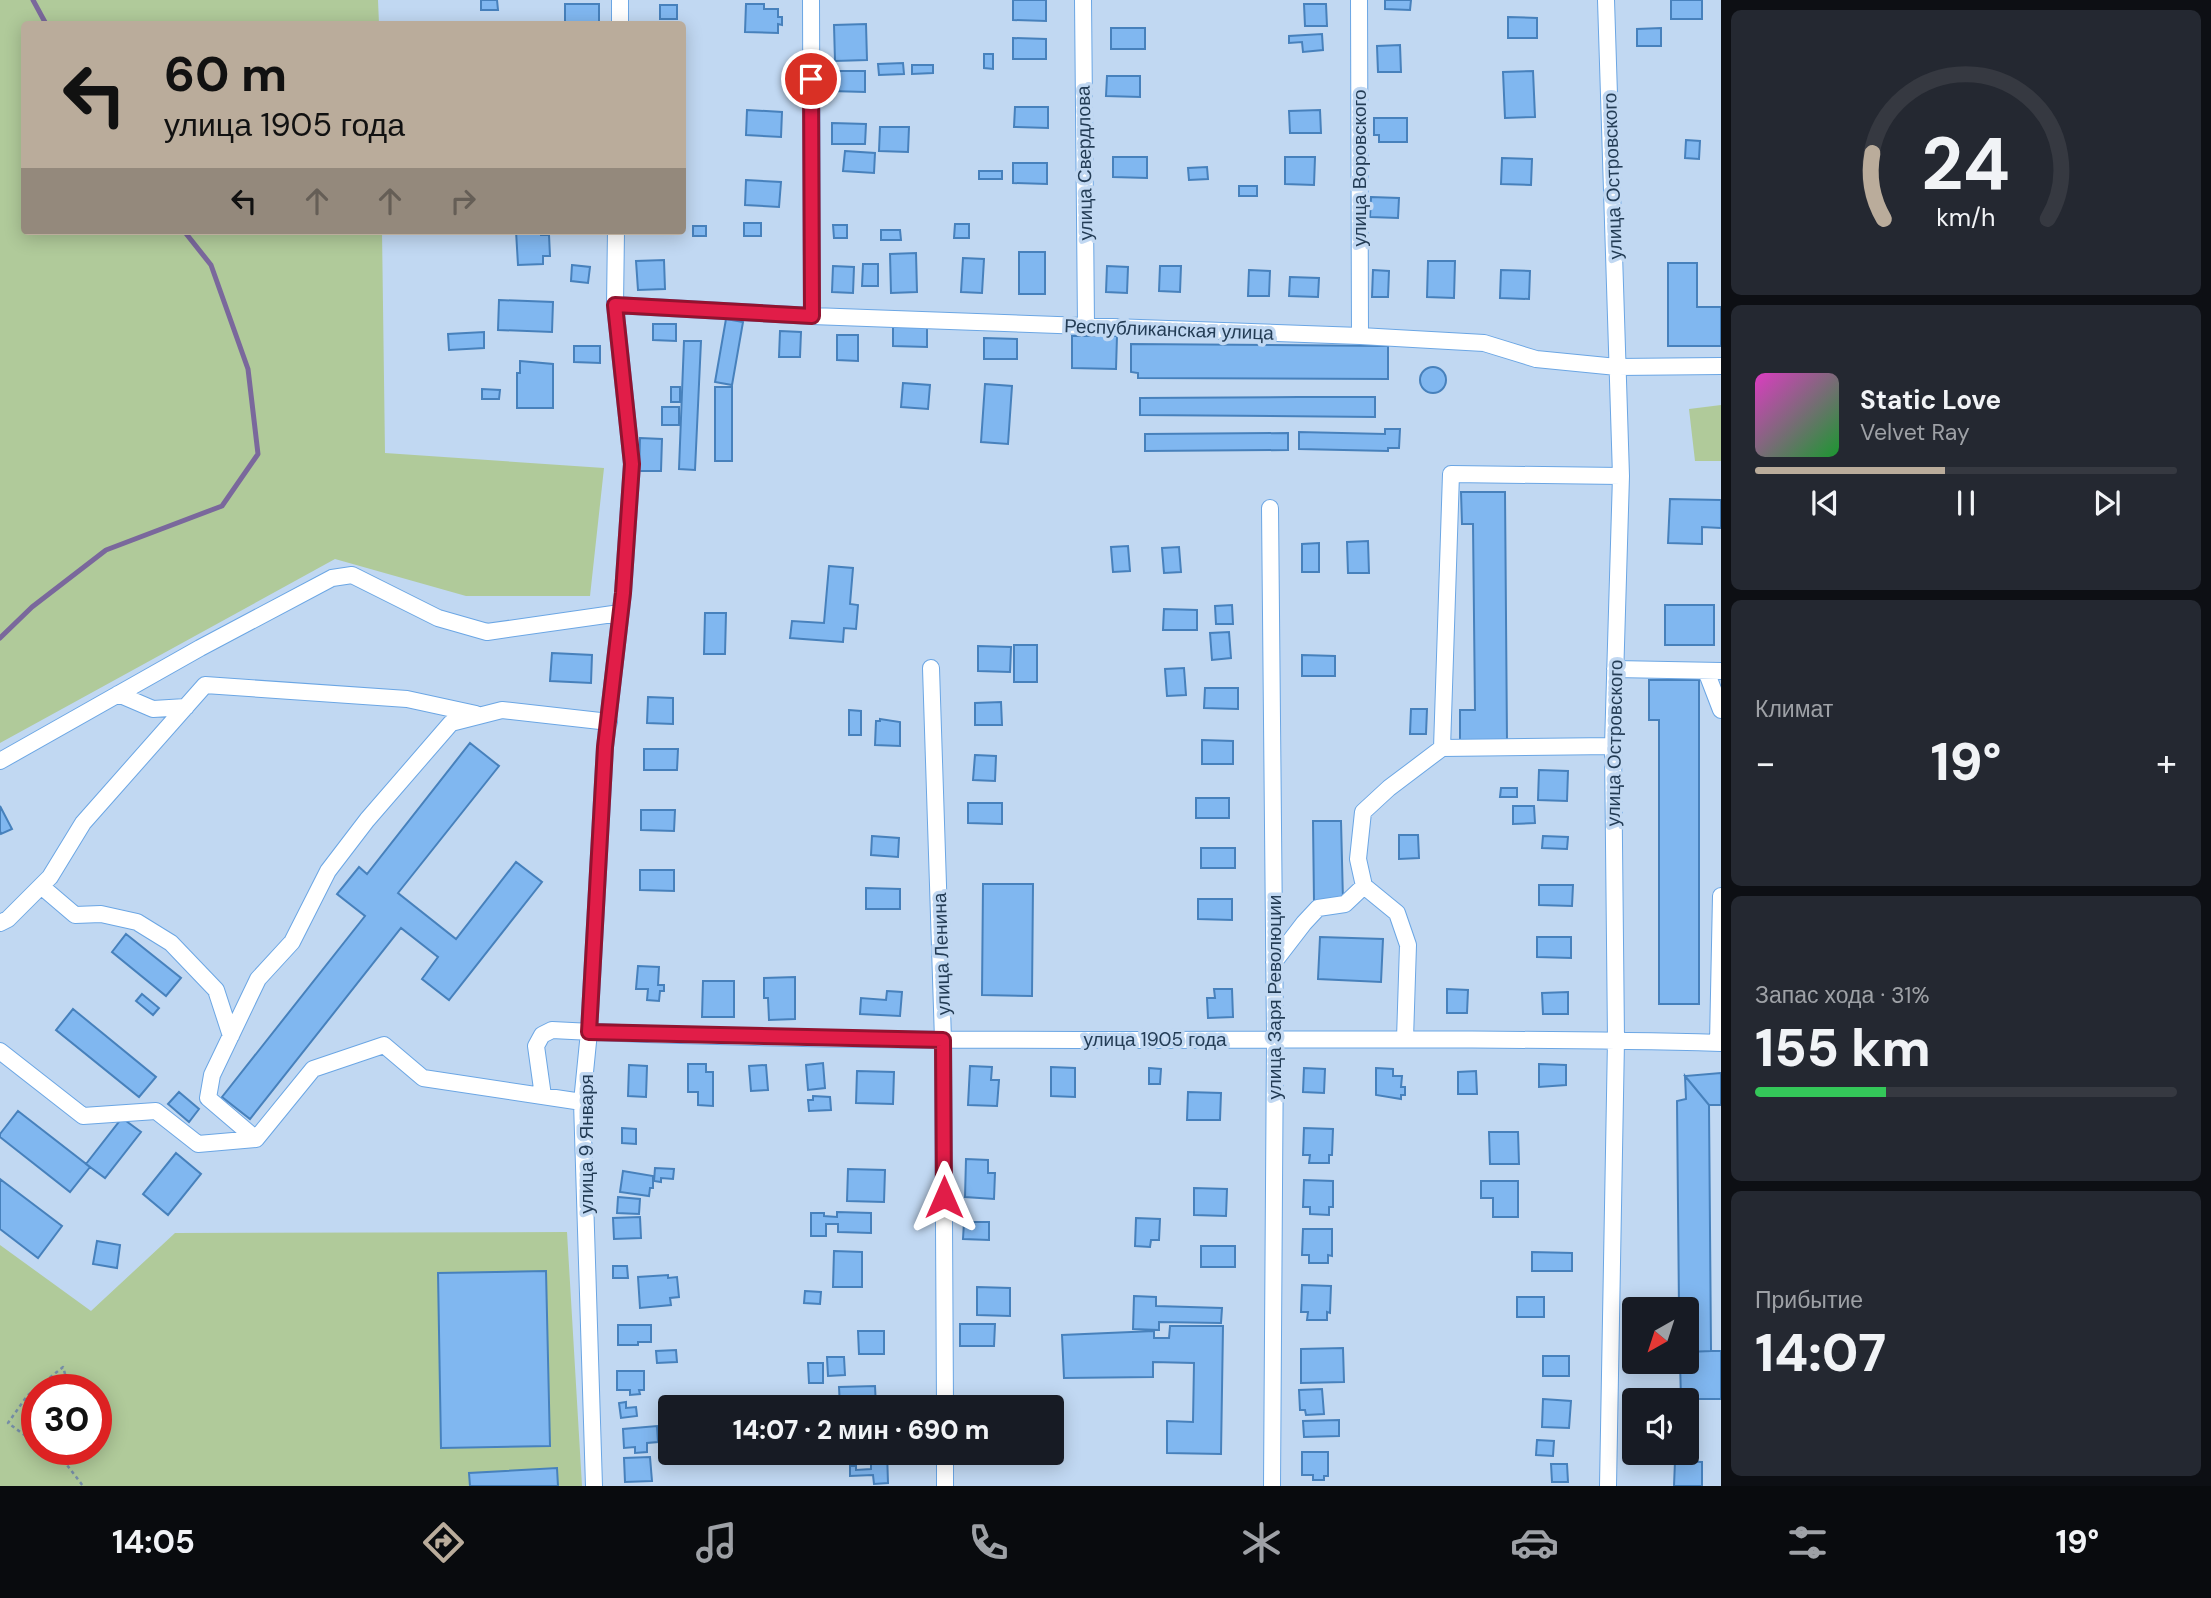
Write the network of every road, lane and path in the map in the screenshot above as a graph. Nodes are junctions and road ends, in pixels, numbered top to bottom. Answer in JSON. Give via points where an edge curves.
{"nodes":[{"id":1,"x":620,"y":0,"type":"edge"},
{"id":2,"x":811,"y":0,"type":"edge"},
{"id":3,"x":1083,"y":0,"type":"edge"},
{"id":4,"x":1359,"y":0,"type":"edge"},
{"id":5,"x":1606,"y":0,"type":"edge"},
{"id":6,"x":620,"y":21,"type":"edge"},
{"id":7,"x":617,"y":235,"type":"edge"},
{"id":8,"x":615,"y":305,"type":"junction"},
{"id":9,"x":812,"y":316,"type":"junction"},
{"id":10,"x":1086,"y":326,"type":"junction"},
{"id":11,"x":1360,"y":336,"type":"junction"},
{"id":12,"x":1721,"y":366,"type":"edge"},
{"id":13,"x":1617,"y":367,"type":"junction"},
{"id":14,"x":1621,"y":476,"type":"junction"},
{"id":15,"x":1270,"y":508,"type":"dead end"},
{"id":16,"x":620,"y":613,"type":"junction"},
{"id":17,"x":931,"y":668,"type":"dead end"},
{"id":18,"x":1615,"y":669,"type":"junction"},
{"id":19,"x":1713,"y":671,"type":"edge"},
{"id":20,"x":118,"y":694,"type":"junction"},
{"id":21,"x":186,"y":707,"type":"junction"},
{"id":22,"x":1721,"y":710,"type":"edge"},
{"id":23,"x":481,"y":715,"type":"junction"},
{"id":24,"x":608,"y":722,"type":"junction"},
{"id":25,"x":1613,"y":746,"type":"junction"},
{"id":26,"x":1442,"y":748,"type":"junction"},
{"id":27,"x":0,"y":761,"type":"edge"},
{"id":28,"x":40,"y":886,"type":"junction"},
{"id":29,"x":1363,"y":886,"type":"junction"},
{"id":30,"x":1721,"y":895,"type":"edge"},
{"id":31,"x":0,"y":923,"type":"edge"},
{"id":32,"x":1274,"y":962,"type":"junction"},
{"id":33,"x":589,"y":1032,"type":"junction"},
{"id":34,"x":231,"y":1036,"type":"junction"},
{"id":35,"x":1275,"y":1038,"type":"junction"},
{"id":36,"x":1405,"y":1039,"type":"junction"},
{"id":37,"x":943,"y":1040,"type":"junction"},
{"id":38,"x":1616,"y":1040,"type":"junction"},
{"id":39,"x":1720,"y":1043,"type":"edge"},
{"id":40,"x":0,"y":1051,"type":"edge"},
{"id":41,"x":543,"y":1097,"type":"junction"},
{"id":42,"x":582,"y":1102,"type":"junction"},
{"id":43,"x":256,"y":1139,"type":"junction"},
{"id":44,"x":54,"y":1374,"type":"edge"},
{"id":45,"x":65,"y":1374,"type":"edge"},
{"id":46,"x":945,"y":1395,"type":"edge"},
{"id":47,"x":21,"y":1405,"type":"edge"},
{"id":48,"x":21,"y":1432,"type":"edge"},
{"id":49,"x":67,"y":1465,"type":"edge"},
{"id":50,"x":945,"y":1465,"type":"edge"},
{"id":51,"x":83,"y":1486,"type":"edge"},
{"id":52,"x":594,"y":1486,"type":"edge"},
{"id":53,"x":945,"y":1486,"type":"edge"},
{"id":54,"x":1272,"y":1486,"type":"edge"},
{"id":55,"x":1608,"y":1486,"type":"edge"}],
"edges":[{"from":1,"to":6,"type":"street"},
{"from":2,"to":9,"type":"street"},
{"from":3,"to":10,"type":"street","name":"улица Свердлова"},
{"from":4,"to":11,"type":"street","name":"улица Воровского"},
{"from":5,"to":13,"type":"street","name":"улица Островского"},
{"from":7,"to":8,"type":"street"},
{"from":8,"to":9,"type":"street","name":"Республиканская улица"},
{"from":8,"to":16,"type":"street","name":"улица 9 Января","via":[[632,464]]},
{"from":9,"to":10,"type":"street","name":"Республиканская улица"},
{"from":10,"to":11,"type":"street","name":"Республиканская улица"},
{"from":11,"to":13,"type":"street","name":"Республиканская улица","via":[[1484,343],[1536,359]]},
{"from":12,"to":13,"type":"street","name":"Республиканская улица"},
{"from":13,"to":14,"type":"street","name":"улица Островского"},
{"from":14,"to":18,"type":"street","name":"улица Островского"},
{"from":14,"to":26,"type":"street","via":[[1451,474]]},
{"from":15,"to":32,"type":"street","name":"улица Заря Революции"},
{"from":16,"to":20,"type":"street","via":[[487,632],[438,618],[352,575],[332,578]]},
{"from":16,"to":24,"type":"street","name":"улица 9 Января"},
{"from":17,"to":37,"type":"street","name":"улица Ленина"},
{"from":18,"to":19,"type":"street"},
{"from":18,"to":25,"type":"street","name":"улица Островского"},
{"from":19,"to":22,"type":"street"},
{"from":20,"to":21,"type":"street","via":[[153,709]]},
{"from":20,"to":27,"type":"street"},
{"from":21,"to":23,"type":"street","via":[[205,685],[407,699]]},
{"from":21,"to":28,"type":"street","via":[[83,823]]},
{"from":23,"to":24,"type":"street","via":[[502,710]]},
{"from":23,"to":34,"type":"street","via":[[451,723],[367,820],[328,871],[292,942],[258,979]]},
{"from":24,"to":33,"type":"street","name":"улица 9 Января"},
{"from":25,"to":26,"type":"street"},
{"from":25,"to":38,"type":"street","name":"улица Островского"},
{"from":26,"to":29,"type":"street","via":[[1363,812],[1358,859]]},
{"from":28,"to":31,"type":"street"},
{"from":28,"to":34,"type":"street","via":[[75,915],[101,914],[137,922],[170,943],[216,990]]},
{"from":29,"to":32,"type":"street","via":[[1345,904],[1318,908]]},
{"from":29,"to":36,"type":"street","via":[[1397,914],[1408,945]]},
{"from":30,"to":39,"type":"street"},
{"from":32,"to":35,"type":"street","name":"улица Заря Революции"},
{"from":33,"to":37,"type":"street","name":"улица 1905 года"},
{"from":33,"to":41,"type":"street","name":"улица 1905 года","via":[[552,1030],[542,1035],[536,1046]]},
{"from":33,"to":42,"type":"street","name":"улица 9 Января"},
{"from":34,"to":43,"type":"street","via":[[212,1075],[208,1098]]},
{"from":35,"to":36,"type":"street","name":"улица 1905 года"},
{"from":35,"to":37,"type":"street","name":"улица 1905 года"},
{"from":35,"to":54,"type":"street","name":"улица Заря Революции"},
{"from":36,"to":38,"type":"street","name":"улица 1905 года"},
{"from":37,"to":46,"type":"street","name":"улица Ленина"},
{"from":38,"to":39,"type":"street","name":"улица 1905 года"},
{"from":38,"to":55,"type":"street","name":"улица Островского"},
{"from":40,"to":43,"type":"street","via":[[83,1116],[156,1111],[198,1144]]},
{"from":41,"to":42,"type":"street"},
{"from":41,"to":43,"type":"street","via":[[423,1078],[384,1045],[313,1069]]},
{"from":42,"to":52,"type":"street","name":"улица 9 Января"},
{"from":44,"to":45,"type":"path","via":[[63,1367]]},
{"from":47,"to":48,"type":"path","via":[[8,1423]]},
{"from":49,"to":51,"type":"path"},
{"from":50,"to":53,"type":"street"}]}
